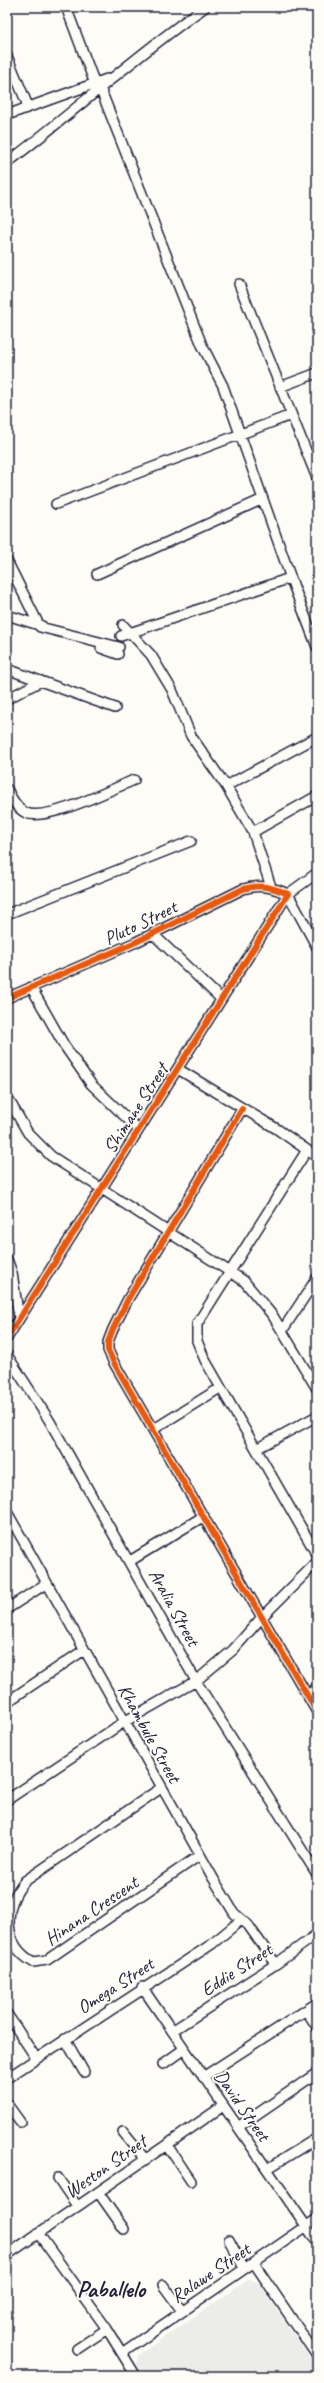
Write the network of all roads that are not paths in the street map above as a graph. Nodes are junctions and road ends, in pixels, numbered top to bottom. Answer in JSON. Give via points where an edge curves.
{"nodes":[{"id":1,"x":66,"y":7,"type":"edge"},
{"id":2,"x":205,"y":7,"type":"edge"},
{"id":3,"x":7,"y":56,"type":"edge"},
{"id":4,"x":11,"y":73,"type":"edge"},
{"id":5,"x":98,"y":86,"type":"junction"},
{"id":6,"x":28,"y":106,"type":"junction"},
{"id":7,"x":7,"y":115,"type":"edge"},
{"id":8,"x":7,"y":163,"type":"edge"},
{"id":9,"x":239,"y":284,"type":"dead end"},
{"id":10,"x":317,"y":373,"type":"edge"},
{"id":11,"x":280,"y":387,"type":"junction"},
{"id":12,"x":291,"y":414,"type":"junction"},
{"id":13,"x":239,"y":434,"type":"junction"},
{"id":14,"x":317,"y":478,"type":"edge"},
{"id":15,"x":263,"y":500,"type":"junction"},
{"id":16,"x":56,"y":504,"type":"dead end"},
{"id":17,"x":7,"y":561,"type":"edge"},
{"id":18,"x":97,"y":574,"type":"dead end"},
{"id":19,"x":290,"y":578,"type":"junction"},
{"id":20,"x":7,"y":615,"type":"edge"},
{"id":21,"x":123,"y":624,"type":"dead end"},
{"id":22,"x":44,"y":626,"type":"junction"},
{"id":23,"x":121,"y":636,"type":"dead end"},
{"id":24,"x":317,"y":647,"type":"edge"},
{"id":25,"x":7,"y":669,"type":"edge"},
{"id":26,"x":41,"y":682,"type":"junction"},
{"id":27,"x":7,"y":699,"type":"edge"},
{"id":28,"x":115,"y":708,"type":"dead end"},
{"id":29,"x":317,"y":737,"type":"edge"},
{"id":30,"x":134,"y":780,"type":"dead end"},
{"id":31,"x":226,"y":786,"type":"junction"},
{"id":32,"x":7,"y":789,"type":"edge"},
{"id":33,"x":317,"y":796,"type":"edge"},
{"id":34,"x":253,"y":832,"type":"junction"},
{"id":35,"x":192,"y":842,"type":"dead end"},
{"id":36,"x":317,"y":873,"type":"edge"},
{"id":37,"x":271,"y":887,"type":"junction"},
{"id":38,"x":288,"y":894,"type":"junction"},
{"id":39,"x":7,"y":914,"type":"edge"},
{"id":40,"x":153,"y":934,"type":"junction"},
{"id":41,"x":317,"y":947,"type":"edge"},
{"id":42,"x":31,"y":987,"type":"junction"},
{"id":43,"x":7,"y":998,"type":"edge"},
{"id":44,"x":221,"y":999,"type":"junction"},
{"id":45,"x":178,"y":1069,"type":"junction"},
{"id":46,"x":7,"y":1097,"type":"edge"},
{"id":47,"x":242,"y":1109,"type":"junction"},
{"id":48,"x":138,"y":1129,"type":"junction"},
{"id":49,"x":307,"y":1150,"type":"junction"},
{"id":50,"x":317,"y":1157,"type":"edge"},
{"id":51,"x":100,"y":1190,"type":"junction"},
{"id":52,"x":168,"y":1233,"type":"junction"},
{"id":53,"x":7,"y":1259,"type":"edge"},
{"id":54,"x":232,"y":1272,"type":"junction"},
{"id":55,"x":317,"y":1278,"type":"edge"},
{"id":56,"x":20,"y":1318,"type":"junction"},
{"id":57,"x":282,"y":1331,"type":"junction"},
{"id":58,"x":7,"y":1338,"type":"edge"},
{"id":59,"x":7,"y":1355,"type":"edge"},
{"id":60,"x":220,"y":1388,"type":"junction"},
{"id":61,"x":317,"y":1389,"type":"edge"},
{"id":62,"x":317,"y":1416,"type":"edge"},
{"id":63,"x":154,"y":1429,"type":"junction"},
{"id":64,"x":256,"y":1449,"type":"junction"},
{"id":65,"x":8,"y":1515,"type":"edge"},
{"id":66,"x":204,"y":1516,"type":"junction"},
{"id":67,"x":317,"y":1555,"type":"edge"},
{"id":68,"x":130,"y":1561,"type":"junction"},
{"id":69,"x":317,"y":1562,"type":"edge"},
{"id":70,"x":47,"y":1583,"type":"junction"},
{"id":71,"x":7,"y":1610,"type":"edge"},
{"id":72,"x":262,"y":1617,"type":"junction"},
{"id":73,"x":84,"y":1650,"type":"junction"},
{"id":74,"x":196,"y":1680,"type":"junction"},
{"id":75,"x":317,"y":1687,"type":"edge"},
{"id":76,"x":308,"y":1696,"type":"junction"},
{"id":77,"x":7,"y":1702,"type":"edge"},
{"id":78,"x":317,"y":1712,"type":"edge"},
{"id":79,"x":124,"y":1722,"type":"junction"},
{"id":80,"x":161,"y":1788,"type":"junction"},
{"id":81,"x":7,"y":1800,"type":"edge"},
{"id":82,"x":200,"y":1855,"type":"junction"},
{"id":83,"x":317,"y":1874,"type":"edge"},
{"id":84,"x":241,"y":1920,"type":"junction"},
{"id":85,"x":317,"y":1934,"type":"edge"},
{"id":86,"x":276,"y":1964,"type":"junction"},
{"id":87,"x":142,"y":1987,"type":"junction"},
{"id":88,"x":317,"y":2003,"type":"edge"},
{"id":89,"x":306,"y":2010,"type":"junction"},
{"id":90,"x":7,"y":2014,"type":"edge"},
{"id":91,"x":317,"y":2027,"type":"edge"},
{"id":92,"x":172,"y":2030,"type":"junction"},
{"id":93,"x":65,"y":2039,"type":"junction"},
{"id":94,"x":184,"y":2049,"type":"junction"},
{"id":95,"x":36,"y":2058,"type":"junction"},
{"id":96,"x":163,"y":2064,"type":"dead end"},
{"id":97,"x":84,"y":2072,"type":"dead end"},
{"id":98,"x":317,"y":2073,"type":"edge"},
{"id":99,"x":203,"y":2077,"type":"junction"},
{"id":100,"x":7,"y":2078,"type":"edge"},
{"id":101,"x":7,"y":2104,"type":"edge"},
{"id":102,"x":223,"y":2106,"type":"junction"},
{"id":103,"x":20,"y":2122,"type":"dead end"},
{"id":104,"x":238,"y":2127,"type":"junction"},
{"id":105,"x":123,"y":2132,"type":"dead end"},
{"id":106,"x":317,"y":2138,"type":"edge"},
{"id":107,"x":167,"y":2145,"type":"junction"},
{"id":108,"x":145,"y":2159,"type":"junction"},
{"id":109,"x":267,"y":2169,"type":"junction"},
{"id":110,"x":58,"y":2178,"type":"dead end"},
{"id":111,"x":192,"y":2181,"type":"dead end"},
{"id":112,"x":98,"y":2192,"type":"junction"},
{"id":113,"x":77,"y":2206,"type":"junction"},
{"id":114,"x":317,"y":2219,"type":"edge"},
{"id":115,"x":306,"y":2226,"type":"junction"},
{"id":116,"x":124,"y":2229,"type":"dead end"},
{"id":117,"x":38,"y":2233,"type":"junction"},
{"id":118,"x":228,"y":2240,"type":"dead end"},
{"id":119,"x":317,"y":2242,"type":"edge"},
{"id":120,"x":7,"y":2255,"type":"edge"},
{"id":121,"x":254,"y":2263,"type":"junction"},
{"id":122,"x":244,"y":2268,"type":"junction"},
{"id":123,"x":163,"y":2285,"type":"dead end"},
{"id":124,"x":182,"y":2311,"type":"junction"},
{"id":125,"x":107,"y":2329,"type":"junction"},
{"id":126,"x":77,"y":2349,"type":"dead end"},
{"id":127,"x":122,"y":2353,"type":"junction"},
{"id":128,"x":317,"y":2356,"type":"edge"},
{"id":129,"x":136,"y":2376,"type":"edge"}],
"edges":[{"from":1,"to":5,"type":"street"},
{"from":2,"to":5,"type":"street"},
{"from":3,"to":4,"type":"street"},
{"from":4,"to":6,"type":"street"},
{"from":5,"to":6,"type":"street"},
{"from":5,"to":8,"type":"street"},
{"from":5,"to":13,"type":"street","via":[[202,345],[223,386]]},
{"from":6,"to":7,"type":"street"},
{"from":9,"to":11,"type":"street"},
{"from":10,"to":11,"type":"street"},
{"from":11,"to":12,"type":"street"},
{"from":12,"to":13,"type":"street"},
{"from":12,"to":14,"type":"street"},
{"from":13,"to":15,"type":"street"},
{"from":13,"to":16,"type":"street"},
{"from":15,"to":18,"type":"street"},
{"from":15,"to":19,"type":"street"},
{"from":17,"to":22,"type":"street"},
{"from":17,"to":22,"type":"street","via":[[40,628],[119,651]]},
{"from":19,"to":23,"type":"street"},
{"from":19,"to":24,"type":"street"},
{"from":20,"to":22,"type":"street"},
{"from":21,"to":31,"type":"street","via":[[151,655],[172,690],[192,736]]},
{"from":25,"to":26,"type":"street"},
{"from":26,"to":27,"type":"street"},
{"from":26,"to":28,"type":"street"},
{"from":29,"to":31,"type":"street"},
{"from":30,"to":32,"type":"street","via":[[43,815],[22,811],[12,800]]},
{"from":31,"to":34,"type":"street"},
{"from":33,"to":34,"type":"street"},
{"from":34,"to":37,"type":"street"},
{"from":35,"to":39,"type":"street"},
{"from":36,"to":38,"type":"street"},
{"from":37,"to":38,"type":"street","name":"Pluto Street"},
{"from":37,"to":40,"type":"street","name":"Pluto Street","via":[[253,886],[243,889]]},
{"from":38,"to":41,"type":"street"},
{"from":38,"to":44,"type":"street","name":"Shimane Street"},
{"from":40,"to":42,"type":"street","name":"Pluto Street"},
{"from":40,"to":44,"type":"street"},
{"from":42,"to":43,"type":"street","name":"Pluto Street"},
{"from":42,"to":48,"type":"street","via":[[64,1045],[91,1084]]},
{"from":44,"to":45,"type":"street","name":"Shimane Street"},
{"from":45,"to":47,"type":"street"},
{"from":45,"to":48,"type":"street","name":"Shimane Street"},
{"from":46,"to":51,"type":"street","via":[[28,1133],[39,1145]]},
{"from":47,"to":49,"type":"street"},
{"from":47,"to":52,"type":"street"},
{"from":48,"to":51,"type":"street","name":"Shimane Street"},
{"from":49,"to":50,"type":"street"},
{"from":49,"to":54,"type":"street"},
{"from":51,"to":52,"type":"street"},
{"from":51,"to":56,"type":"street","name":"Shimane Street"},
{"from":52,"to":54,"type":"street"},
{"from":52,"to":63,"type":"street","via":[[128,1299],[108,1342],[108,1350],[114,1363]]},
{"from":53,"to":56,"type":"street"},
{"from":54,"to":57,"type":"street","via":[[254,1292]]},
{"from":54,"to":60,"type":"street","via":[[203,1313],[196,1331],[199,1348]]},
{"from":55,"to":57,"type":"street"},
{"from":56,"to":58,"type":"street","name":"Shimane Street"},
{"from":57,"to":61,"type":"street"},
{"from":59,"to":68,"type":"street","name":"Aralia Street","via":[[49,1420]]},
{"from":60,"to":63,"type":"street"},
{"from":60,"to":64,"type":"street"},
{"from":62,"to":64,"type":"street"},
{"from":63,"to":66,"type":"street"},
{"from":64,"to":67,"type":"street"},
{"from":65,"to":70,"type":"street","name":"Khambule Street"},
{"from":66,"to":68,"type":"street"},
{"from":66,"to":72,"type":"street"},
{"from":68,"to":74,"type":"street","name":"Aralia Street"},
{"from":69,"to":72,"type":"street"},
{"from":70,"to":71,"type":"street"},
{"from":70,"to":73,"type":"street","name":"Khambule Street"},
{"from":72,"to":74,"type":"street","via":[[238,1645]]},
{"from":72,"to":76,"type":"street"},
{"from":73,"to":77,"type":"street"},
{"from":73,"to":79,"type":"street","name":"Khambule Street"},
{"from":74,"to":79,"type":"street"},
{"from":74,"to":83,"type":"street","name":"Aralia Street"},
{"from":75,"to":76,"type":"street"},
{"from":76,"to":78,"type":"street"},
{"from":79,"to":80,"type":"street","name":"Khambule Street"},
{"from":79,"to":81,"type":"street"},
{"from":80,"to":82,"type":"street","name":"Khambule Street"},
{"from":80,"to":82,"type":"street","name":"Hinana Crescent","via":[[25,1881],[14,1896],[8,1916],[8,1926],[15,1943],[33,1962],[47,1960]]},
{"from":82,"to":84,"type":"street","name":"Khambule Street"},
{"from":84,"to":86,"type":"street","name":"Khambule Street","via":[[248,1925]]},
{"from":84,"to":87,"type":"street","name":"Omega Street","via":[[212,1944]]},
{"from":85,"to":86,"type":"street","name":"Eddie Street"},
{"from":86,"to":92,"type":"street","name":"Eddie Street"},
{"from":87,"to":92,"type":"street","name":"David Street"},
{"from":87,"to":93,"type":"street","name":"Omega Street"},
{"from":88,"to":89,"type":"street"},
{"from":89,"to":91,"type":"street"},
{"from":89,"to":99,"type":"street"},
{"from":90,"to":95,"type":"street"},
{"from":92,"to":94,"type":"street","name":"David Street"},
{"from":93,"to":95,"type":"street","name":"Omega Street"},
{"from":93,"to":97,"type":"street"},
{"from":94,"to":96,"type":"street"},
{"from":94,"to":99,"type":"street","name":"David Street"},
{"from":95,"to":100,"type":"street","name":"Omega Street"},
{"from":98,"to":104,"type":"street"},
{"from":99,"to":102,"type":"street","name":"David Street"},
{"from":101,"to":103,"type":"street"},
{"from":102,"to":104,"type":"street","name":"David Street"},
{"from":102,"to":107,"type":"street","name":"Weston Street"},
{"from":104,"to":109,"type":"street","name":"David Street"},
{"from":105,"to":108,"type":"street"},
{"from":106,"to":109,"type":"street"},
{"from":107,"to":108,"type":"street","name":"Weston Street"},
{"from":107,"to":111,"type":"street"},
{"from":108,"to":112,"type":"street","name":"Weston Street"},
{"from":109,"to":115,"type":"street","name":"David Street"},
{"from":110,"to":113,"type":"street"},
{"from":112,"to":113,"type":"street","name":"Weston Street"},
{"from":112,"to":116,"type":"street"},
{"from":113,"to":117,"type":"street","name":"Weston Street"},
{"from":114,"to":115,"type":"street","name":"Ralawe Street"},
{"from":115,"to":119,"type":"street","name":"David Street"},
{"from":115,"to":121,"type":"street","name":"Ralawe Street"},
{"from":117,"to":120,"type":"street","name":"Weston Street"},
{"from":117,"to":125,"type":"street"},
{"from":118,"to":122,"type":"street"},
{"from":121,"to":122,"type":"street","name":"Ralawe Street"},
{"from":121,"to":128,"type":"street"},
{"from":122,"to":124,"type":"street","name":"Ralawe Street"},
{"from":123,"to":124,"type":"street"},
{"from":124,"to":127,"type":"street","name":"Ralawe Street"},
{"from":125,"to":126,"type":"street"},
{"from":125,"to":127,"type":"street"},
{"from":127,"to":129,"type":"street"}]}
